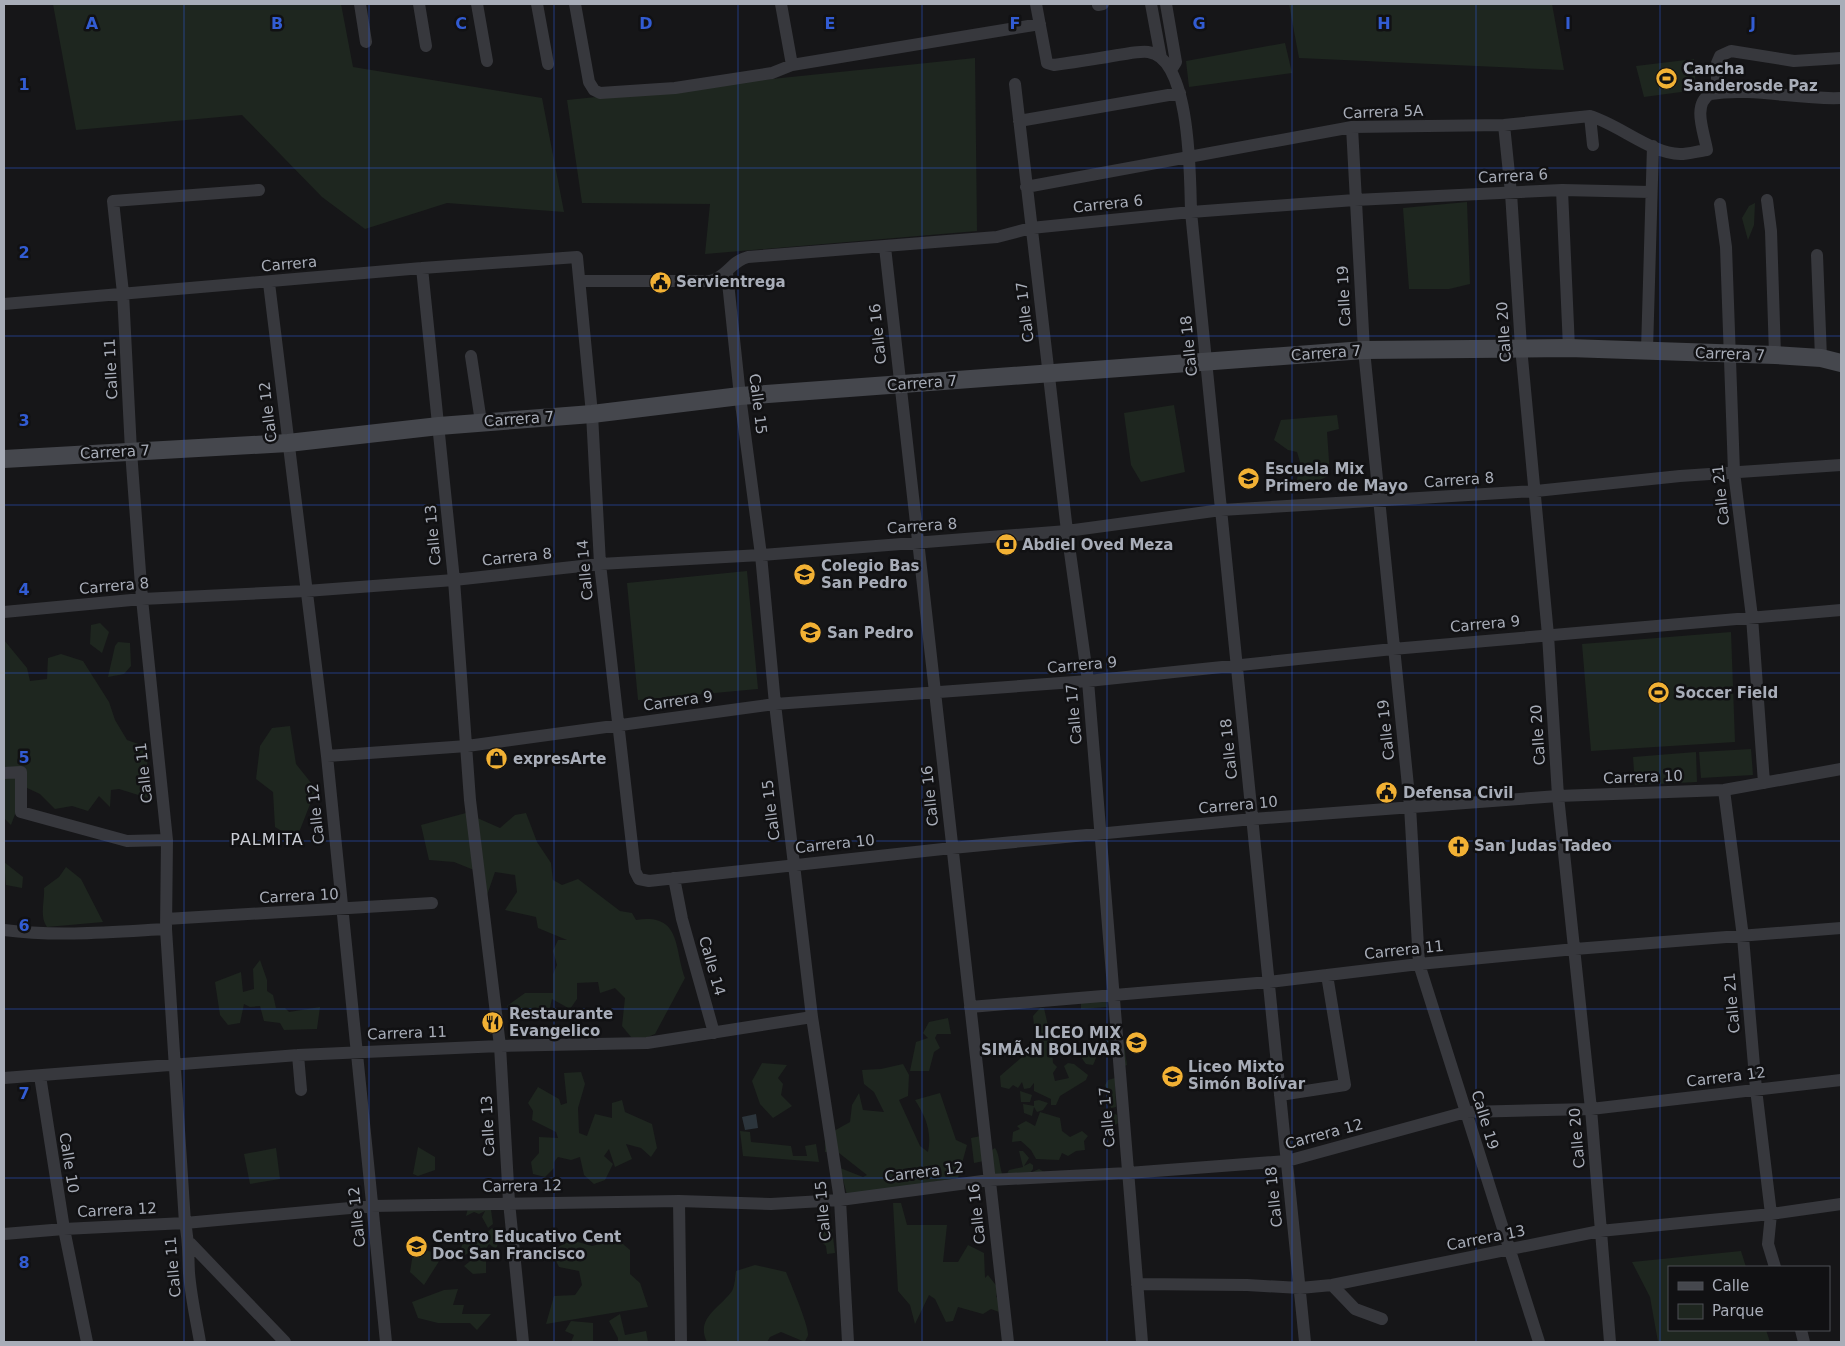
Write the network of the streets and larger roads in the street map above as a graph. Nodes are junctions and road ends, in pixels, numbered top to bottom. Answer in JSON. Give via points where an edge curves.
{"nodes":[{"id":1,"x":360,"y":4,"type":"edge"},
{"id":2,"x":419,"y":4,"type":"edge"},
{"id":3,"x":477,"y":4,"type":"edge"},
{"id":4,"x":537,"y":4,"type":"edge"},
{"id":5,"x":575,"y":4,"type":"edge"},
{"id":6,"x":781,"y":4,"type":"edge"},
{"id":7,"x":1036,"y":4,"type":"edge"},
{"id":8,"x":1151,"y":4,"type":"edge"},
{"id":9,"x":1166,"y":4,"type":"edge"},
{"id":10,"x":1040,"y":24,"type":"junction"},
{"id":11,"x":366,"y":42,"type":"dead end"},
{"id":12,"x":1172,"y":42,"type":"junction"},
{"id":13,"x":1158,"y":44,"type":"junction"},
{"id":14,"x":426,"y":46,"type":"dead end"},
{"id":15,"x":1161,"y":58,"type":"junction"},
{"id":16,"x":1841,"y":58,"type":"edge"},
{"id":17,"x":487,"y":61,"type":"dead end"},
{"id":18,"x":548,"y":64,"type":"dead end"},
{"id":19,"x":792,"y":65,"type":"junction"},
{"id":20,"x":1171,"y":70,"type":"junction"},
{"id":21,"x":1015,"y":84,"type":"dead end"},
{"id":22,"x":1180,"y":93,"type":"junction"},
{"id":23,"x":1717,"y":93,"type":"junction"},
{"id":24,"x":1841,"y":98,"type":"edge"},
{"id":25,"x":1590,"y":116,"type":"junction"},
{"id":26,"x":1019,"y":121,"type":"junction"},
{"id":27,"x":1504,"y":125,"type":"junction"},
{"id":28,"x":1352,"y":127,"type":"junction"},
{"id":29,"x":1592,"y":145,"type":"dead end"},
{"id":30,"x":1653,"y":146,"type":"junction"},
{"id":31,"x":1190,"y":157,"type":"junction"},
{"id":32,"x":1026,"y":187,"type":"junction"},
{"id":33,"x":259,"y":190,"type":"dead end"},
{"id":34,"x":1562,"y":190,"type":"junction"},
{"id":35,"x":1511,"y":192,"type":"junction"},
{"id":36,"x":1650,"y":192,"type":"junction"},
{"id":37,"x":1355,"y":200,"type":"junction"},
{"id":38,"x":1767,"y":200,"type":"dead end"},
{"id":39,"x":1720,"y":204,"type":"dead end"},
{"id":40,"x":1192,"y":212,"type":"junction"},
{"id":41,"x":1031,"y":228,"type":"junction"},
{"id":42,"x":885,"y":247,"type":"junction"},
{"id":43,"x":1817,"y":255,"type":"dead end"},
{"id":44,"x":577,"y":257,"type":"joint"},
{"id":45,"x":422,"y":268,"type":"junction"},
{"id":46,"x":727,"y":273,"type":"junction"},
{"id":47,"x":580,"y":281,"type":"junction"},
{"id":48,"x":270,"y":283,"type":"junction"},
{"id":49,"x":123,"y":293,"type":"junction"},
{"id":50,"x":4,"y":304,"type":"edge"},
{"id":51,"x":1521,"y":347,"type":"junction"},
{"id":52,"x":1568,"y":348,"type":"junction"},
{"id":53,"x":1364,"y":350,"type":"junction"},
{"id":54,"x":1647,"y":350,"type":"junction"},
{"id":55,"x":1729,"y":354,"type":"junction"},
{"id":56,"x":1775,"y":355,"type":"junction"},
{"id":57,"x":471,"y":356,"type":"dead end"},
{"id":58,"x":1821,"y":358,"type":"junction"},
{"id":59,"x":1206,"y":362,"type":"junction"},
{"id":60,"x":1841,"y":363,"type":"edge"},
{"id":61,"x":1049,"y":373,"type":"junction"},
{"id":62,"x":900,"y":385,"type":"junction"},
{"id":63,"x":740,"y":396,"type":"junction"},
{"id":64,"x":592,"y":414,"type":"junction"},
{"id":65,"x":481,"y":422,"type":"junction"},
{"id":66,"x":439,"y":426,"type":"junction"},
{"id":67,"x":288,"y":443,"type":"junction"},
{"id":68,"x":131,"y":451,"type":"junction"},
{"id":69,"x":4,"y":459,"type":"edge"},
{"id":70,"x":1841,"y":465,"type":"edge"},
{"id":71,"x":1734,"y":472,"type":"junction"},
{"id":72,"x":1536,"y":491,"type":"junction"},
{"id":73,"x":1380,"y":502,"type":"junction"},
{"id":74,"x":1221,"y":510,"type":"junction"},
{"id":75,"x":1066,"y":531,"type":"junction"},
{"id":76,"x":918,"y":543,"type":"junction"},
{"id":77,"x":761,"y":555,"type":"junction"},
{"id":78,"x":600,"y":564,"type":"junction"},
{"id":79,"x":454,"y":580,"type":"junction"},
{"id":80,"x":306,"y":592,"type":"junction"},
{"id":81,"x":142,"y":600,"type":"junction"},
{"id":82,"x":1841,"y":610,"type":"edge"},
{"id":83,"x":4,"y":612,"type":"edge"},
{"id":84,"x":1752,"y":617,"type":"junction"},
{"id":85,"x":1548,"y":635,"type":"junction"},
{"id":86,"x":1393,"y":649,"type":"junction"},
{"id":87,"x":1237,"y":666,"type":"junction"},
{"id":88,"x":1088,"y":681,"type":"junction"},
{"id":89,"x":935,"y":693,"type":"junction"},
{"id":90,"x":775,"y":704,"type":"junction"},
{"id":91,"x":617,"y":726,"type":"junction"},
{"id":92,"x":468,"y":746,"type":"junction"},
{"id":93,"x":327,"y":756,"type":"junction"},
{"id":94,"x":1841,"y":769,"type":"edge"},
{"id":95,"x":4,"y":773,"type":"edge"},
{"id":96,"x":1764,"y":783,"type":"junction"},
{"id":97,"x":1724,"y":790,"type":"junction"},
{"id":98,"x":1558,"y":796,"type":"junction"},
{"id":99,"x":1410,"y":806,"type":"junction"},
{"id":100,"x":1253,"y":819,"type":"junction"},
{"id":101,"x":1101,"y":834,"type":"junction"},
{"id":102,"x":167,"y":840,"type":"junction"},
{"id":103,"x":952,"y":848,"type":"junction"},
{"id":104,"x":794,"y":865,"type":"junction"},
{"id":105,"x":674,"y":878,"type":"junction"},
{"id":106,"x":639,"y":879,"type":"joint"},
{"id":107,"x":432,"y":904,"type":"dead end"},
{"id":108,"x":343,"y":910,"type":"junction"},
{"id":109,"x":166,"y":924,"type":"junction"},
{"id":110,"x":1841,"y":928,"type":"edge"},
{"id":111,"x":4,"y":930,"type":"edge"},
{"id":112,"x":1743,"y":937,"type":"junction"},
{"id":113,"x":1575,"y":949,"type":"junction"},
{"id":114,"x":1419,"y":964,"type":"junction"},
{"id":115,"x":1327,"y":975,"type":"junction"},
{"id":116,"x":1269,"y":982,"type":"junction"},
{"id":117,"x":1112,"y":995,"type":"junction"},
{"id":118,"x":970,"y":1007,"type":"junction"},
{"id":119,"x":812,"y":1017,"type":"junction"},
{"id":120,"x":714,"y":1033,"type":"junction"},
{"id":121,"x":500,"y":1046,"type":"junction"},
{"id":122,"x":358,"y":1052,"type":"junction"},
{"id":123,"x":298,"y":1055,"type":"junction"},
{"id":124,"x":176,"y":1064,"type":"junction"},
{"id":125,"x":40,"y":1076,"type":"junction"},
{"id":126,"x":4,"y":1078,"type":"edge"},
{"id":127,"x":1841,"y":1080,"type":"edge"},
{"id":128,"x":1756,"y":1089,"type":"junction"},
{"id":129,"x":301,"y":1090,"type":"dead end"},
{"id":130,"x":1280,"y":1095,"type":"junction"},
{"id":131,"x":1591,"y":1109,"type":"junction"},
{"id":132,"x":1466,"y":1112,"type":"junction"},
{"id":133,"x":1287,"y":1161,"type":"junction"},
{"id":134,"x":1128,"y":1173,"type":"junction"},
{"id":135,"x":990,"y":1180,"type":"junction"},
{"id":136,"x":840,"y":1200,"type":"junction"},
{"id":137,"x":679,"y":1201,"type":"junction"},
{"id":138,"x":509,"y":1202,"type":"junction"},
{"id":139,"x":1841,"y":1204,"type":"edge"},
{"id":140,"x":372,"y":1206,"type":"junction"},
{"id":141,"x":1771,"y":1214,"type":"junction"},
{"id":142,"x":185,"y":1223,"type":"junction"},
{"id":143,"x":64,"y":1229,"type":"junction"},
{"id":144,"x":1600,"y":1231,"type":"junction"},
{"id":145,"x":4,"y":1234,"type":"edge"},
{"id":146,"x":190,"y":1243,"type":"junction"},
{"id":147,"x":1508,"y":1250,"type":"junction"},
{"id":148,"x":1775,"y":1266,"type":"edge"},
{"id":149,"x":1137,"y":1284,"type":"junction"},
{"id":150,"x":1332,"y":1285,"type":"junction"},
{"id":151,"x":1300,"y":1288,"type":"junction"},
{"id":152,"x":1382,"y":1319,"type":"dead end"},
{"id":153,"x":87,"y":1342,"type":"edge"},
{"id":154,"x":200,"y":1342,"type":"edge"},
{"id":155,"x":284,"y":1342,"type":"edge"},
{"id":156,"x":386,"y":1342,"type":"edge"},
{"id":157,"x":522,"y":1342,"type":"edge"},
{"id":158,"x":681,"y":1342,"type":"edge"},
{"id":159,"x":848,"y":1342,"type":"edge"},
{"id":160,"x":1008,"y":1342,"type":"edge"},
{"id":161,"x":1142,"y":1342,"type":"edge"},
{"id":162,"x":1305,"y":1342,"type":"edge"},
{"id":163,"x":1539,"y":1342,"type":"edge"},
{"id":164,"x":1610,"y":1342,"type":"edge"}],
"edges":[{"from":1,"to":11,"type":"street"},
{"from":2,"to":14,"type":"street"},
{"from":3,"to":17,"type":"street"},
{"from":4,"to":18,"type":"street"},
{"from":5,"to":19,"type":"street","via":[[589,82],[600,93],[675,88],[772,73]]},
{"from":6,"to":19,"type":"street"},
{"from":7,"to":10,"type":"street"},
{"from":8,"to":13,"type":"street"},
{"from":9,"to":12,"type":"street"},
{"from":10,"to":15,"type":"street","via":[[1047,63],[1054,65],[1142,52]]},
{"from":10,"to":19,"type":"street"},
{"from":12,"to":13,"type":"street"},
{"from":12,"to":20,"type":"street","via":[[1176,62]]},
{"from":13,"to":15,"type":"street"},
{"from":15,"to":20,"type":"street"},
{"from":16,"to":23,"type":"street","via":[[1794,61],[1731,52],[1720,56],[1717,63]]},
{"from":20,"to":22,"type":"street","name":"Calle 18"},
{"from":21,"to":26,"type":"street","name":"Calle 17"},
{"from":22,"to":26,"type":"street"},
{"from":22,"to":31,"type":"street","name":"Calle 18"},
{"from":23,"to":24,"type":"street"},
{"from":23,"to":30,"type":"street","name":"Carrera 5A","via":[[1702,98],[1699,106],[1707,150],[1679,154]]},
{"from":25,"to":27,"type":"street","name":"Carrera 5A"},
{"from":25,"to":29,"type":"street"},
{"from":25,"to":30,"type":"street","name":"Carrera 5A"},
{"from":26,"to":32,"type":"street","name":"Calle 17"},
{"from":27,"to":28,"type":"street","name":"Carrera 5A"},
{"from":27,"to":35,"type":"street","name":"Calle 20"},
{"from":28,"to":31,"type":"street","name":"Carrera 5A"},
{"from":28,"to":37,"type":"street","name":"Calle 19"},
{"from":30,"to":36,"type":"street"},
{"from":31,"to":32,"type":"street","name":"Carrera 5A"},
{"from":31,"to":40,"type":"street","name":"Calle 18"},
{"from":32,"to":41,"type":"street","name":"Calle 17"},
{"from":33,"to":49,"type":"street","name":"Calle 11","via":[[113,201]]},
{"from":34,"to":35,"type":"street","name":"Carrera 6"},
{"from":34,"to":36,"type":"street","name":"Carrera 6"},
{"from":34,"to":52,"type":"street"},
{"from":35,"to":37,"type":"street","name":"Carrera 6"},
{"from":35,"to":51,"type":"street","name":"Calle 20"},
{"from":36,"to":54,"type":"street"},
{"from":37,"to":40,"type":"street","name":"Carrera 6"},
{"from":37,"to":53,"type":"street","name":"Calle 19"},
{"from":38,"to":56,"type":"street"},
{"from":39,"to":55,"type":"street","name":"Calle 21","via":[[1726,247]]},
{"from":40,"to":41,"type":"street","name":"Carrera 6"},
{"from":40,"to":59,"type":"street","name":"Calle 18"},
{"from":41,"to":42,"type":"street","name":"Carrera 6","via":[[997,237]]},
{"from":41,"to":61,"type":"street","name":"Calle 17"},
{"from":42,"to":46,"type":"street","name":"Carrera 6","via":[[748,257],[733,263]]},
{"from":42,"to":62,"type":"street","name":"Calle 16"},
{"from":43,"to":58,"type":"street"},
{"from":44,"to":45,"type":"street","name":"Carrera"},
{"from":44,"to":47,"type":"street","name":"Calle 14"},
{"from":45,"to":48,"type":"street","name":"Carrera"},
{"from":45,"to":66,"type":"street","name":"Calle 13"},
{"from":46,"to":47,"type":"street","name":"Carrera 6","via":[[710,281]]},
{"from":46,"to":63,"type":"street","name":"Calle 15"},
{"from":47,"to":64,"type":"street","name":"Calle 14"},
{"from":48,"to":49,"type":"street","name":"Carrera"},
{"from":48,"to":67,"type":"street","name":"Calle 12"},
{"from":49,"to":50,"type":"street","name":"Carrera"},
{"from":49,"to":68,"type":"street","name":"Calle 11"},
{"from":51,"to":52,"type":"street","name":"Carrera 7"},
{"from":51,"to":53,"type":"street","name":"Carrera 7"},
{"from":51,"to":72,"type":"street","name":"Calle 20"},
{"from":52,"to":54,"type":"street","name":"Carrera 7"},
{"from":53,"to":59,"type":"street","name":"Carrera 7"},
{"from":53,"to":73,"type":"street","name":"Calle 19"},
{"from":54,"to":55,"type":"street","name":"Carrera 7"},
{"from":55,"to":56,"type":"street","name":"Carrera 7"},
{"from":55,"to":71,"type":"street","name":"Calle 21"},
{"from":56,"to":58,"type":"street","name":"Carrera 7"},
{"from":57,"to":65,"type":"street"},
{"from":58,"to":60,"type":"street","name":"Carrera 7"},
{"from":59,"to":61,"type":"street","name":"Carrera 7"},
{"from":59,"to":74,"type":"street","name":"Calle 18"},
{"from":61,"to":62,"type":"street","name":"Carrera 7"},
{"from":61,"to":75,"type":"street","name":"Calle 17"},
{"from":62,"to":63,"type":"street","name":"Carrera 7"},
{"from":62,"to":76,"type":"street","name":"Calle 16"},
{"from":63,"to":64,"type":"street","name":"Carrera 7"},
{"from":63,"to":77,"type":"street","name":"Calle 15"},
{"from":64,"to":65,"type":"street","name":"Carrera 7"},
{"from":64,"to":78,"type":"street","name":"Calle 14"},
{"from":65,"to":66,"type":"street","name":"Carrera 7"},
{"from":66,"to":67,"type":"street","name":"Carrera 7"},
{"from":66,"to":79,"type":"street","name":"Calle 13"},
{"from":67,"to":68,"type":"street","name":"Carrera 7"},
{"from":67,"to":80,"type":"street","name":"Calle 12"},
{"from":68,"to":69,"type":"street","name":"Carrera 7"},
{"from":68,"to":81,"type":"street","name":"Calle 11"},
{"from":70,"to":71,"type":"street","name":"Carrera 8"},
{"from":71,"to":72,"type":"street","name":"Carrera 8"},
{"from":71,"to":84,"type":"street","name":"Calle 21"},
{"from":72,"to":73,"type":"street","name":"Carrera 8"},
{"from":72,"to":85,"type":"street","name":"Calle 20"},
{"from":73,"to":74,"type":"street","name":"Carrera 8"},
{"from":73,"to":86,"type":"street","name":"Calle 19"},
{"from":74,"to":75,"type":"street","name":"Carrera 8"},
{"from":74,"to":87,"type":"street","name":"Calle 18"},
{"from":75,"to":76,"type":"street","name":"Carrera 8"},
{"from":75,"to":88,"type":"street","name":"Calle 17"},
{"from":76,"to":77,"type":"street","name":"Carrera 8"},
{"from":76,"to":89,"type":"street","name":"Calle 16"},
{"from":77,"to":78,"type":"street","name":"Carrera 8"},
{"from":77,"to":90,"type":"street","name":"Calle 15"},
{"from":78,"to":79,"type":"street","name":"Carrera 8"},
{"from":78,"to":91,"type":"street","name":"Calle 14"},
{"from":79,"to":80,"type":"street","name":"Carrera 8"},
{"from":79,"to":92,"type":"street","name":"Calle 13"},
{"from":80,"to":81,"type":"street","name":"Carrera 8"},
{"from":80,"to":93,"type":"street","name":"Calle 12"},
{"from":81,"to":83,"type":"street","name":"Carrera 8"},
{"from":81,"to":102,"type":"street","name":"Calle 11"},
{"from":82,"to":84,"type":"street","name":"Carrera 9"},
{"from":84,"to":85,"type":"street","name":"Carrera 9"},
{"from":84,"to":96,"type":"street","name":"Calle 21"},
{"from":85,"to":86,"type":"street","name":"Carrera 9"},
{"from":85,"to":98,"type":"street","name":"Calle 20"},
{"from":86,"to":87,"type":"street","name":"Carrera 9"},
{"from":86,"to":99,"type":"street","name":"Calle 19"},
{"from":87,"to":88,"type":"street","name":"Carrera 9"},
{"from":87,"to":100,"type":"street","name":"Calle 18"},
{"from":88,"to":89,"type":"street","name":"Carrera 9"},
{"from":88,"to":101,"type":"street","name":"Calle 17"},
{"from":89,"to":90,"type":"street","name":"Carrera 9"},
{"from":89,"to":103,"type":"street","name":"Calle 16"},
{"from":90,"to":91,"type":"street","name":"Carrera 9"},
{"from":90,"to":104,"type":"street","name":"Calle 15"},
{"from":91,"to":92,"type":"street","name":"Carrera 9"},
{"from":91,"to":106,"type":"street","name":"Calle 14","via":[[635,870]]},
{"from":92,"to":93,"type":"street","name":"Carrera 9"},
{"from":92,"to":121,"type":"street","name":"Calle 13","via":[[470,800]]},
{"from":93,"to":108,"type":"street","name":"Calle 12"},
{"from":94,"to":96,"type":"street","name":"Carrera 10"},
{"from":95,"to":102,"type":"street","via":[[22,772],[21,812],[127,841]]},
{"from":96,"to":97,"type":"street","name":"Carrera 10"},
{"from":97,"to":98,"type":"street","name":"Carrera 10"},
{"from":97,"to":112,"type":"street","name":"Calle 21"},
{"from":98,"to":99,"type":"street","name":"Carrera 10"},
{"from":98,"to":113,"type":"street","name":"Calle 20"},
{"from":99,"to":100,"type":"street","name":"Carrera 10"},
{"from":99,"to":114,"type":"street","name":"Calle 19"},
{"from":100,"to":101,"type":"street","name":"Carrera 10"},
{"from":100,"to":116,"type":"street","name":"Calle 18"},
{"from":101,"to":103,"type":"street","name":"Carrera 10"},
{"from":101,"to":117,"type":"street","name":"Calle 17"},
{"from":102,"to":109,"type":"street","name":"Calle 11"},
{"from":103,"to":104,"type":"street","name":"Carrera 10"},
{"from":103,"to":118,"type":"street","name":"Calle 16"},
{"from":104,"to":105,"type":"street","name":"Carrera 10"},
{"from":104,"to":119,"type":"street","name":"Calle 15"},
{"from":105,"to":106,"type":"street","name":"Carrera 10"},
{"from":105,"to":120,"type":"street","name":"Calle 14"},
{"from":107,"to":108,"type":"street","name":"Carrera 10"},
{"from":108,"to":109,"type":"street","name":"Carrera 10"},
{"from":108,"to":122,"type":"street","name":"Calle 12"},
{"from":109,"to":111,"type":"street","name":"Carrera 10","via":[[84,933]]},
{"from":109,"to":124,"type":"street","name":"Calle 11"},
{"from":110,"to":112,"type":"street","name":"Carrera 11"},
{"from":112,"to":113,"type":"street","name":"Carrera 11"},
{"from":112,"to":128,"type":"street","name":"Calle 21"},
{"from":113,"to":114,"type":"street","name":"Carrera 11"},
{"from":113,"to":131,"type":"street","name":"Calle 20"},
{"from":114,"to":115,"type":"street","name":"Carrera 11"},
{"from":114,"to":132,"type":"street","name":"Calle 19"},
{"from":115,"to":116,"type":"street","name":"Carrera 11"},
{"from":115,"to":130,"type":"street","via":[[1345,1085]]},
{"from":116,"to":117,"type":"street","name":"Carrera 11"},
{"from":116,"to":130,"type":"street","name":"Calle 18"},
{"from":117,"to":118,"type":"street","name":"Carrera 11"},
{"from":117,"to":134,"type":"street","name":"Calle 17"},
{"from":118,"to":135,"type":"street","name":"Calle 16"},
{"from":119,"to":120,"type":"street","name":"Carrera 11"},
{"from":119,"to":136,"type":"street","name":"Calle 15"},
{"from":120,"to":121,"type":"street","name":"Carrera 11","via":[[647,1043]]},
{"from":121,"to":122,"type":"street","name":"Carrera 11"},
{"from":121,"to":138,"type":"street","name":"Calle 13"},
{"from":122,"to":123,"type":"street","name":"Carrera 11"},
{"from":122,"to":140,"type":"street","name":"Calle 12"},
{"from":123,"to":124,"type":"street","name":"Carrera 11"},
{"from":123,"to":129,"type":"street"},
{"from":124,"to":125,"type":"street","name":"Carrera 11"},
{"from":124,"to":142,"type":"street","name":"Calle 11"},
{"from":125,"to":126,"type":"street","name":"Carrera 11"},
{"from":125,"to":143,"type":"street","name":"Calle 10"},
{"from":127,"to":128,"type":"street","name":"Carrera 12"},
{"from":128,"to":131,"type":"street","name":"Carrera 12"},
{"from":128,"to":141,"type":"street","name":"Calle 21"},
{"from":130,"to":133,"type":"street","name":"Calle 18"},
{"from":131,"to":132,"type":"street","name":"Carrera 12"},
{"from":131,"to":144,"type":"street","name":"Calle 20"},
{"from":132,"to":133,"type":"street","name":"Carrera 12"},
{"from":132,"to":147,"type":"street","name":"Calle 19"},
{"from":133,"to":134,"type":"street","name":"Carrera 12"},
{"from":133,"to":151,"type":"street","name":"Calle 18"},
{"from":134,"to":135,"type":"street","name":"Carrera 12"},
{"from":134,"to":149,"type":"street","name":"Calle 17"},
{"from":135,"to":136,"type":"street","name":"Carrera 12"},
{"from":135,"to":160,"type":"street","name":"Calle 16"},
{"from":136,"to":137,"type":"street","name":"Carrera 12","via":[[771,1204]]},
{"from":136,"to":159,"type":"street","name":"Calle 15"},
{"from":137,"to":138,"type":"street","name":"Carrera 12"},
{"from":137,"to":158,"type":"street"},
{"from":138,"to":140,"type":"street","name":"Carrera 12"},
{"from":138,"to":157,"type":"street","name":"Calle 13"},
{"from":139,"to":141,"type":"street","name":"Carrera 13"},
{"from":140,"to":142,"type":"street","name":"Carrera 12"},
{"from":140,"to":156,"type":"street","name":"Calle 12"},
{"from":141,"to":144,"type":"street","name":"Carrera 13"},
{"from":141,"to":148,"type":"street","name":"Calle 21","via":[[1768,1244]]},
{"from":142,"to":143,"type":"street","name":"Carrera 12"},
{"from":142,"to":146,"type":"street","name":"Calle 11"},
{"from":143,"to":145,"type":"street","name":"Carrera 12"},
{"from":143,"to":153,"type":"street","name":"Calle 10"},
{"from":144,"to":147,"type":"street","name":"Carrera 13"},
{"from":144,"to":164,"type":"street","name":"Calle 20"},
{"from":146,"to":154,"type":"street","name":"Calle 11","via":[[191,1288]]},
{"from":146,"to":155,"type":"street"},
{"from":147,"to":150,"type":"street","name":"Carrera 13"},
{"from":147,"to":163,"type":"street","name":"Calle 19"},
{"from":149,"to":151,"type":"street","name":"Carrera 13"},
{"from":149,"to":161,"type":"street","name":"Calle 17"},
{"from":150,"to":151,"type":"street","name":"Carrera 13"},
{"from":150,"to":152,"type":"street","via":[[1355,1309]]},
{"from":151,"to":162,"type":"street","name":"Calle 18"}]}
